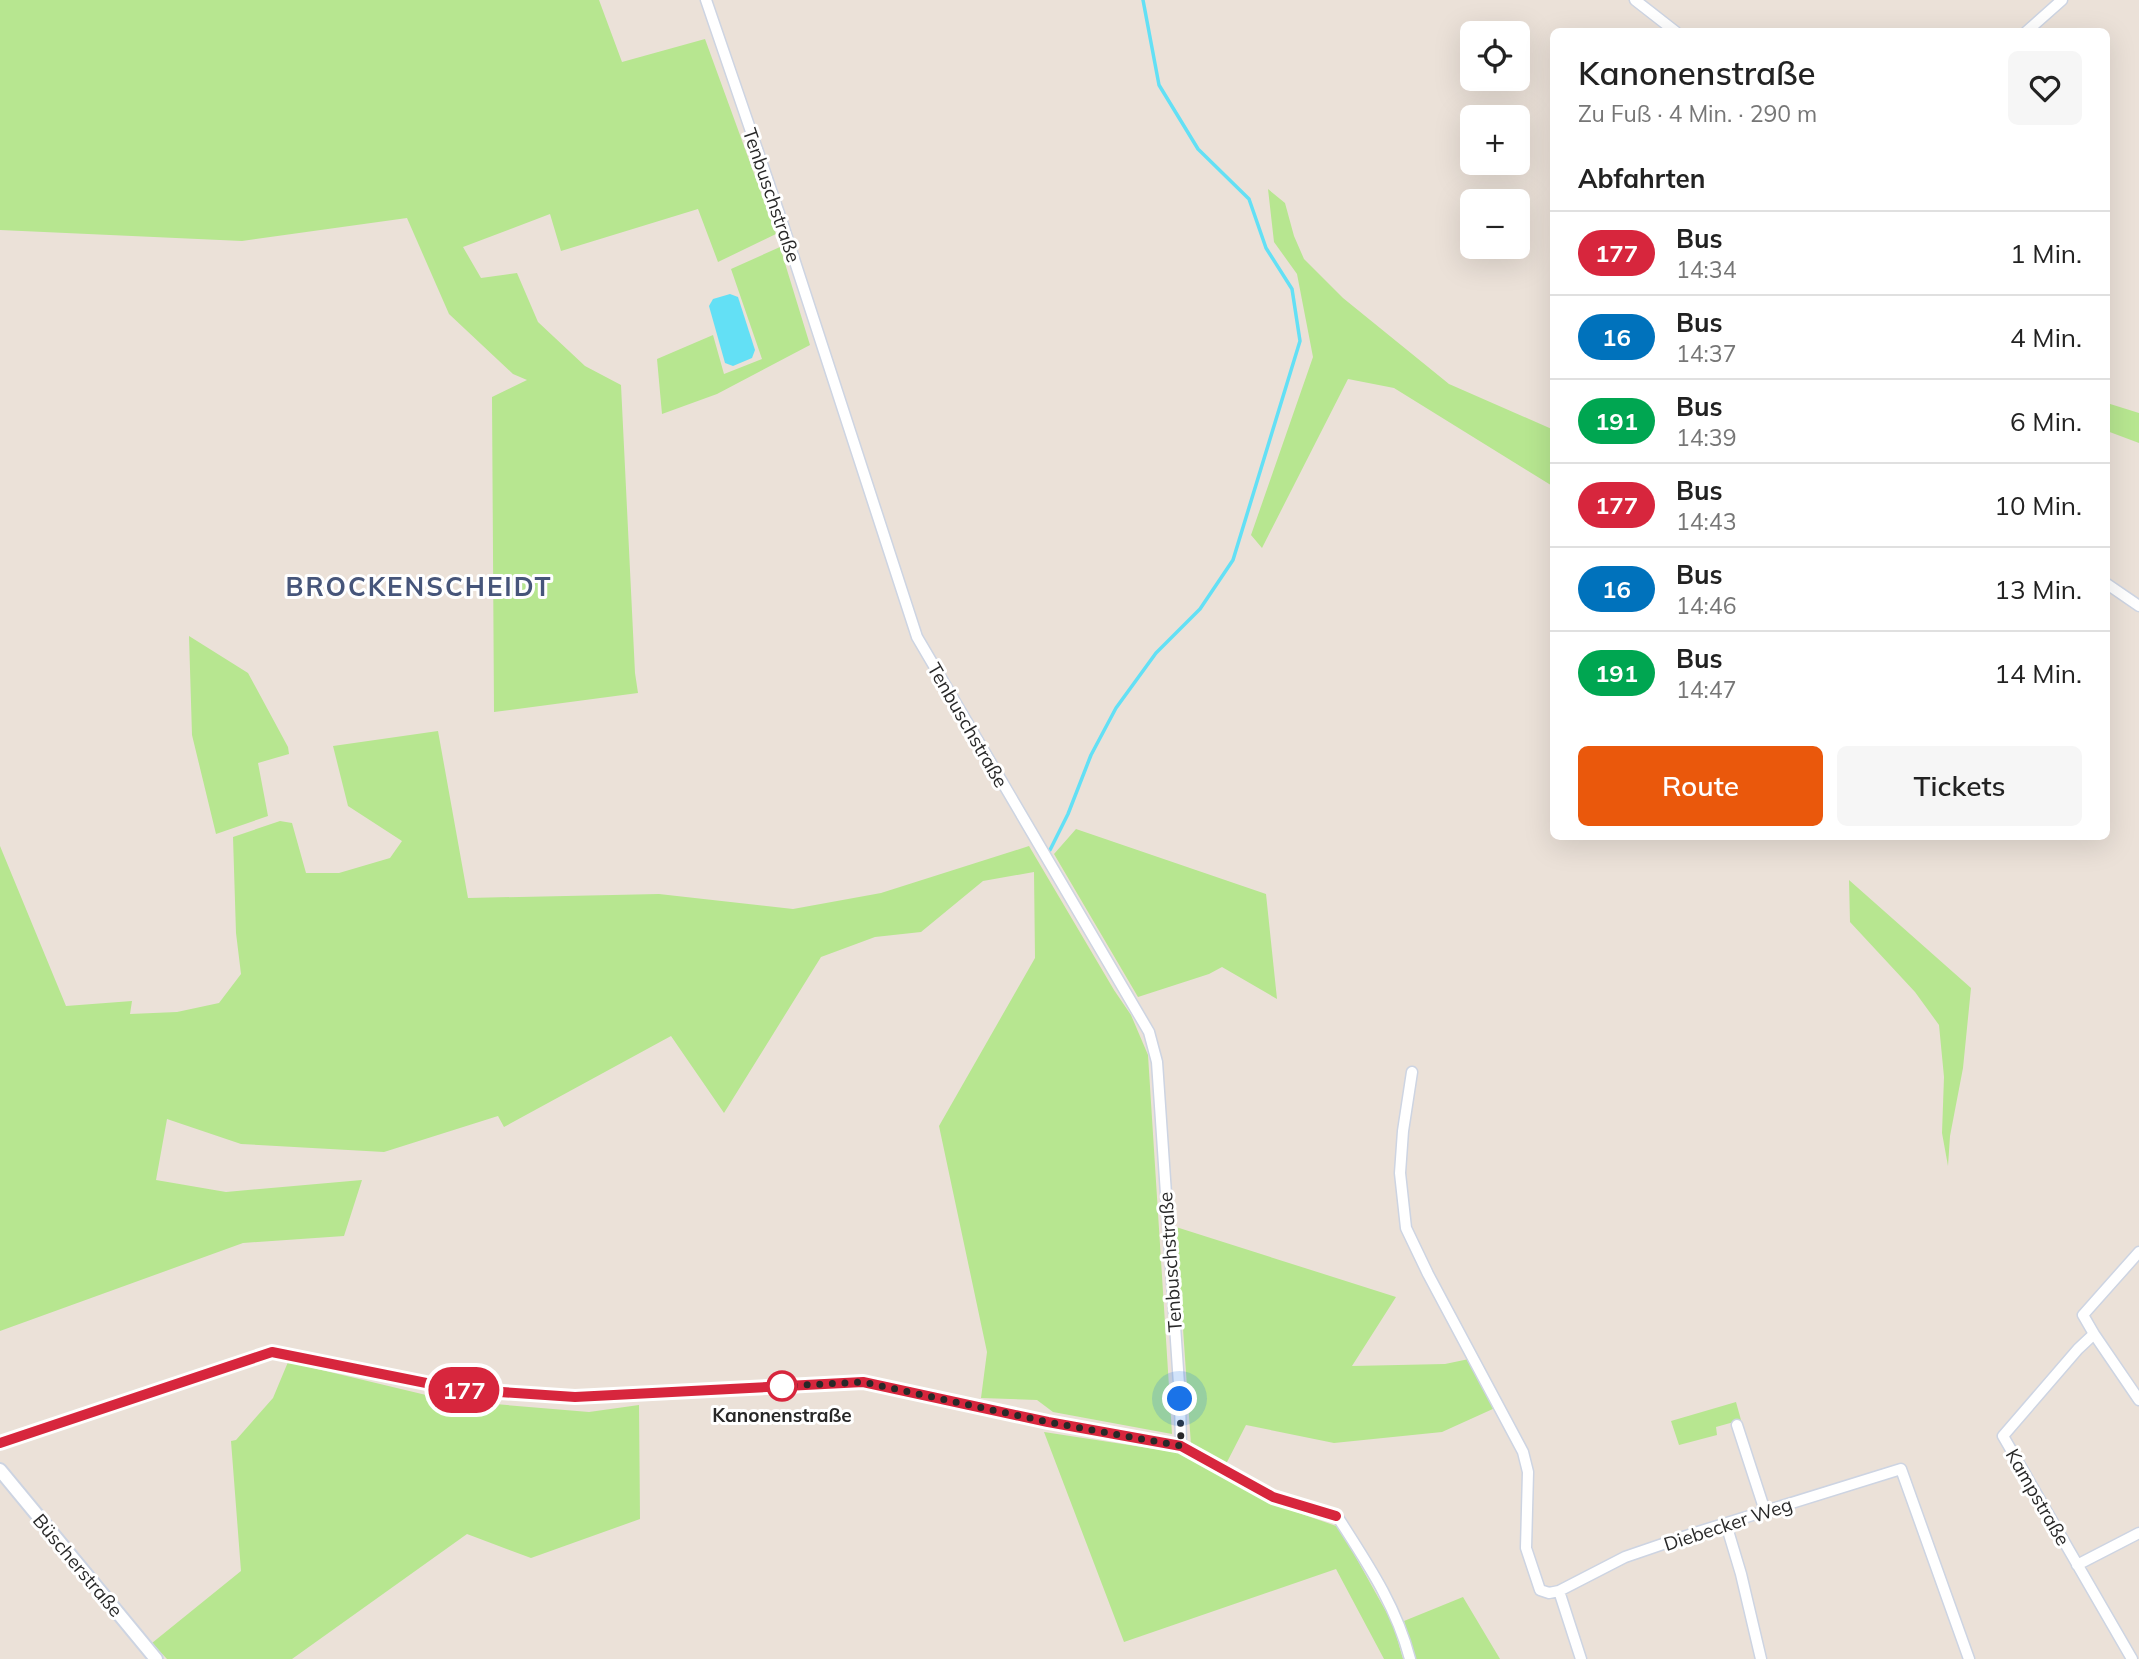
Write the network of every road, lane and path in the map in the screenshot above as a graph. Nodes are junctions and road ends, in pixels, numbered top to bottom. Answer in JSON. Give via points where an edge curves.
{"nodes":[{"id":1,"x":706,"y":0,"type":"edge"},
{"id":2,"x":1635,"y":0,"type":"edge"},
{"id":3,"x":2062,"y":0,"type":"edge"},
{"id":4,"x":1671,"y":28,"type":"edge"},
{"id":5,"x":2030,"y":28,"type":"edge"},
{"id":6,"x":2110,"y":585,"type":"edge"},
{"id":7,"x":2139,"y":606,"type":"edge"},
{"id":8,"x":1412,"y":1072,"type":"dead end"},
{"id":9,"x":2139,"y":1251,"type":"edge"},
{"id":10,"x":2094,"y":1334,"type":"junction"},
{"id":11,"x":2139,"y":1400,"type":"edge"},
{"id":12,"x":1737,"y":1425,"type":"dead end"},
{"id":13,"x":0,"y":1443,"type":"edge"},
{"id":14,"x":1181,"y":1446,"type":"junction"},
{"id":15,"x":0,"y":1470,"type":"edge"},
{"id":16,"x":1765,"y":1511,"type":"junction"},
{"id":17,"x":1726,"y":1524,"type":"junction"},
{"id":18,"x":2139,"y":1533,"type":"edge"},
{"id":19,"x":2077,"y":1566,"type":"junction"},
{"id":20,"x":1559,"y":1591,"type":"junction"},
{"id":21,"x":156,"y":1659,"type":"edge"},
{"id":22,"x":1410,"y":1659,"type":"edge"},
{"id":23,"x":1581,"y":1659,"type":"edge"},
{"id":24,"x":1761,"y":1659,"type":"edge"},
{"id":25,"x":1969,"y":1659,"type":"edge"},
{"id":26,"x":2132,"y":1659,"type":"edge"}],
"edges":[{"from":1,"to":14,"type":"street","name":"Tenbuschstraße","via":[[917,637],[1149,1032],[1157,1062]]},
{"from":2,"to":4,"type":"street"},
{"from":3,"to":5,"type":"street"},
{"from":6,"to":7,"type":"street"},
{"from":8,"to":20,"type":"street","via":[[1401,1173],[1406,1228],[1522,1452],[1528,1472],[1525,1548],[1540,1590]]},
{"from":9,"to":10,"type":"street","via":[[2083,1315]]},
{"from":10,"to":11,"type":"street"},
{"from":10,"to":19,"type":"street","name":"Kampstraße","via":[[2003,1436]]},
{"from":12,"to":16,"type":"street"},
{"from":13,"to":14,"type":"street","via":[[272,1352],[456,1389],[575,1397],[863,1382]]},
{"from":14,"to":22,"type":"street","via":[[1273,1497],[1336,1516],[1387,1597]]},
{"from":15,"to":21,"type":"street","name":"Büscherstraße"},
{"from":16,"to":17,"type":"street","name":"Diebecker Weg"},
{"from":16,"to":25,"type":"street","name":"Diebecker Weg","via":[[1901,1469]]},
{"from":17,"to":20,"type":"street","name":"Diebecker Weg","via":[[1625,1557]]},
{"from":17,"to":24,"type":"street"},
{"from":18,"to":19,"type":"street"},
{"from":19,"to":26,"type":"street","name":"Kampstraße"},
{"from":20,"to":23,"type":"street"}]}
